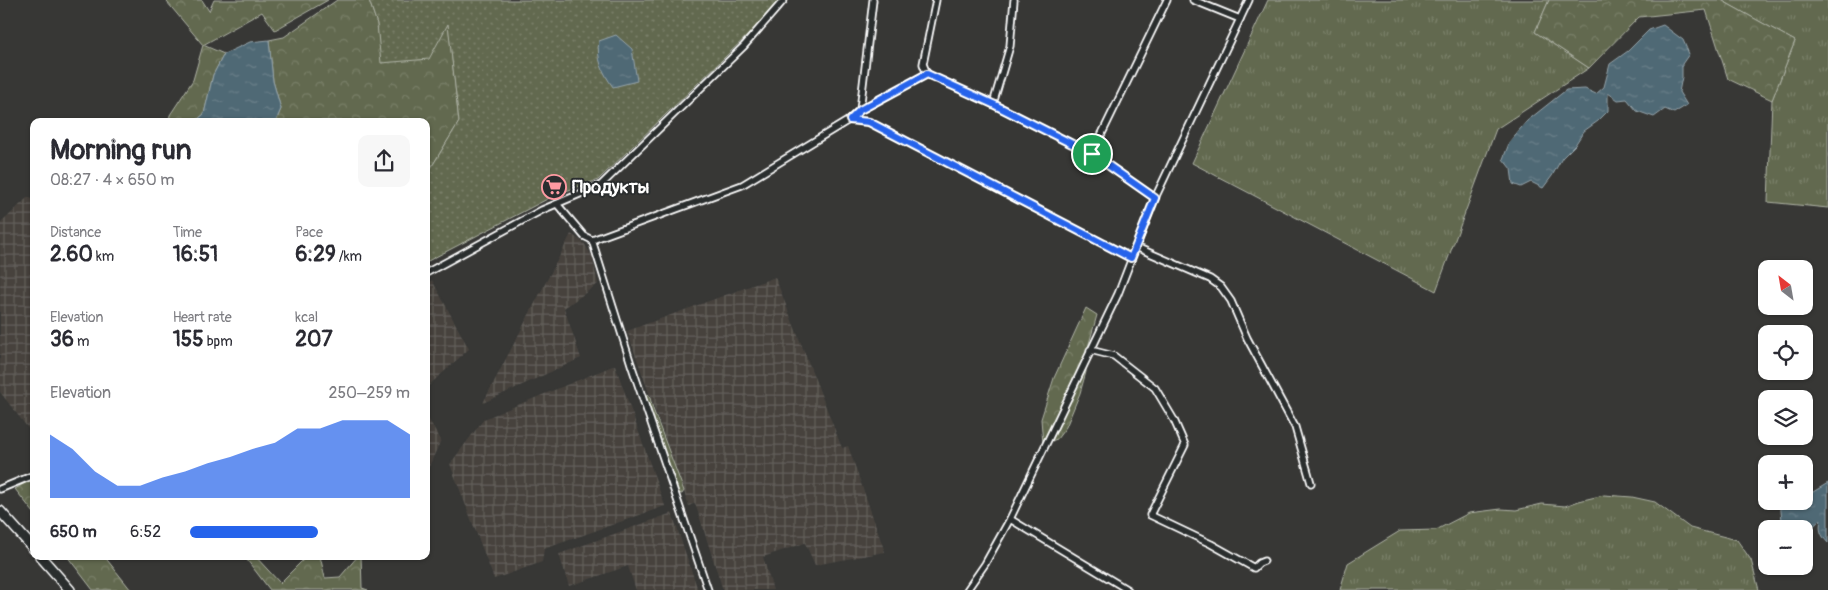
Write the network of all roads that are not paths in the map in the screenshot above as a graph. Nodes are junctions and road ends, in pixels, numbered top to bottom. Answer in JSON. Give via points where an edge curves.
{"nodes":[{"id":1,"x":784,"y":0,"type":"edge"},
{"id":2,"x":873,"y":0,"type":"edge"},
{"id":3,"x":936,"y":0,"type":"edge"},
{"id":4,"x":1014,"y":0,"type":"edge"},
{"id":5,"x":1167,"y":0,"type":"edge"},
{"id":6,"x":1193,"y":0,"type":"edge"},
{"id":7,"x":1249,"y":0,"type":"edge"},
{"id":8,"x":1240,"y":19,"type":"junction"},
{"id":9,"x":927,"y":74,"type":"junction"},
{"id":10,"x":993,"y":104,"type":"junction"},
{"id":11,"x":860,"y":110,"type":"junction"},
{"id":12,"x":850,"y":120,"type":"junction"},
{"id":13,"x":1092,"y":154,"type":"junction"},
{"id":14,"x":1155,"y":198,"type":"junction"},
{"id":15,"x":557,"y":204,"type":"junction"},
{"id":16,"x":592,"y":240,"type":"junction"},
{"id":17,"x":1136,"y":246,"type":"junction"},
{"id":18,"x":1131,"y":258,"type":"junction"},
{"id":19,"x":430,"y":271,"type":"edge"},
{"id":20,"x":1090,"y":350,"type":"junction"},
{"id":21,"x":30,"y":477,"type":"edge"},
{"id":22,"x":1311,"y":483,"type":"dead end"},
{"id":23,"x":0,"y":488,"type":"edge"},
{"id":24,"x":0,"y":511,"type":"edge"},
{"id":25,"x":1010,"y":519,"type":"junction"},
{"id":26,"x":30,"y":545,"type":"edge"},
{"id":27,"x":44,"y":560,"type":"edge"},
{"id":28,"x":1264,"y":562,"type":"dead end"},
{"id":29,"x":70,"y":590,"type":"edge"},
{"id":30,"x":708,"y":590,"type":"edge"},
{"id":31,"x":967,"y":590,"type":"edge"},
{"id":32,"x":1128,"y":590,"type":"edge"}],
"edges":[{"from":1,"to":15,"type":"street","via":[[744,46],[602,185]]},
{"from":2,"to":11,"type":"street"},
{"from":3,"to":9,"type":"street","via":[[923,64]]},
{"from":4,"to":10,"type":"street","via":[[1010,46]]},
{"from":5,"to":13,"type":"street"},
{"from":6,"to":8,"type":"street"},
{"from":7,"to":8,"type":"street"},
{"from":8,"to":14,"type":"street"},
{"from":9,"to":10,"type":"street"},
{"from":9,"to":11,"type":"street"},
{"from":10,"to":13,"type":"street"},
{"from":11,"to":12,"type":"street"},
{"from":12,"to":16,"type":"street","via":[[742,185]]},
{"from":12,"to":18,"type":"street","via":[[869,122]]},
{"from":13,"to":14,"type":"street"},
{"from":14,"to":17,"type":"street"},
{"from":15,"to":16,"type":"street","via":[[584,236]]},
{"from":15,"to":19,"type":"street"},
{"from":16,"to":30,"type":"street"},
{"from":17,"to":18,"type":"street"},
{"from":17,"to":22,"type":"street","via":[[1221,287],[1295,427]]},
{"from":18,"to":20,"type":"street","via":[[1118,294]]},
{"from":20,"to":25,"type":"street"},
{"from":20,"to":28,"type":"street","via":[[1114,356],[1155,388],[1185,445],[1150,515],[1254,568]]},
{"from":21,"to":23,"type":"street"},
{"from":24,"to":26,"type":"main road"},
{"from":25,"to":31,"type":"street"},
{"from":25,"to":32,"type":"street"},
{"from":27,"to":29,"type":"main road"}]}
